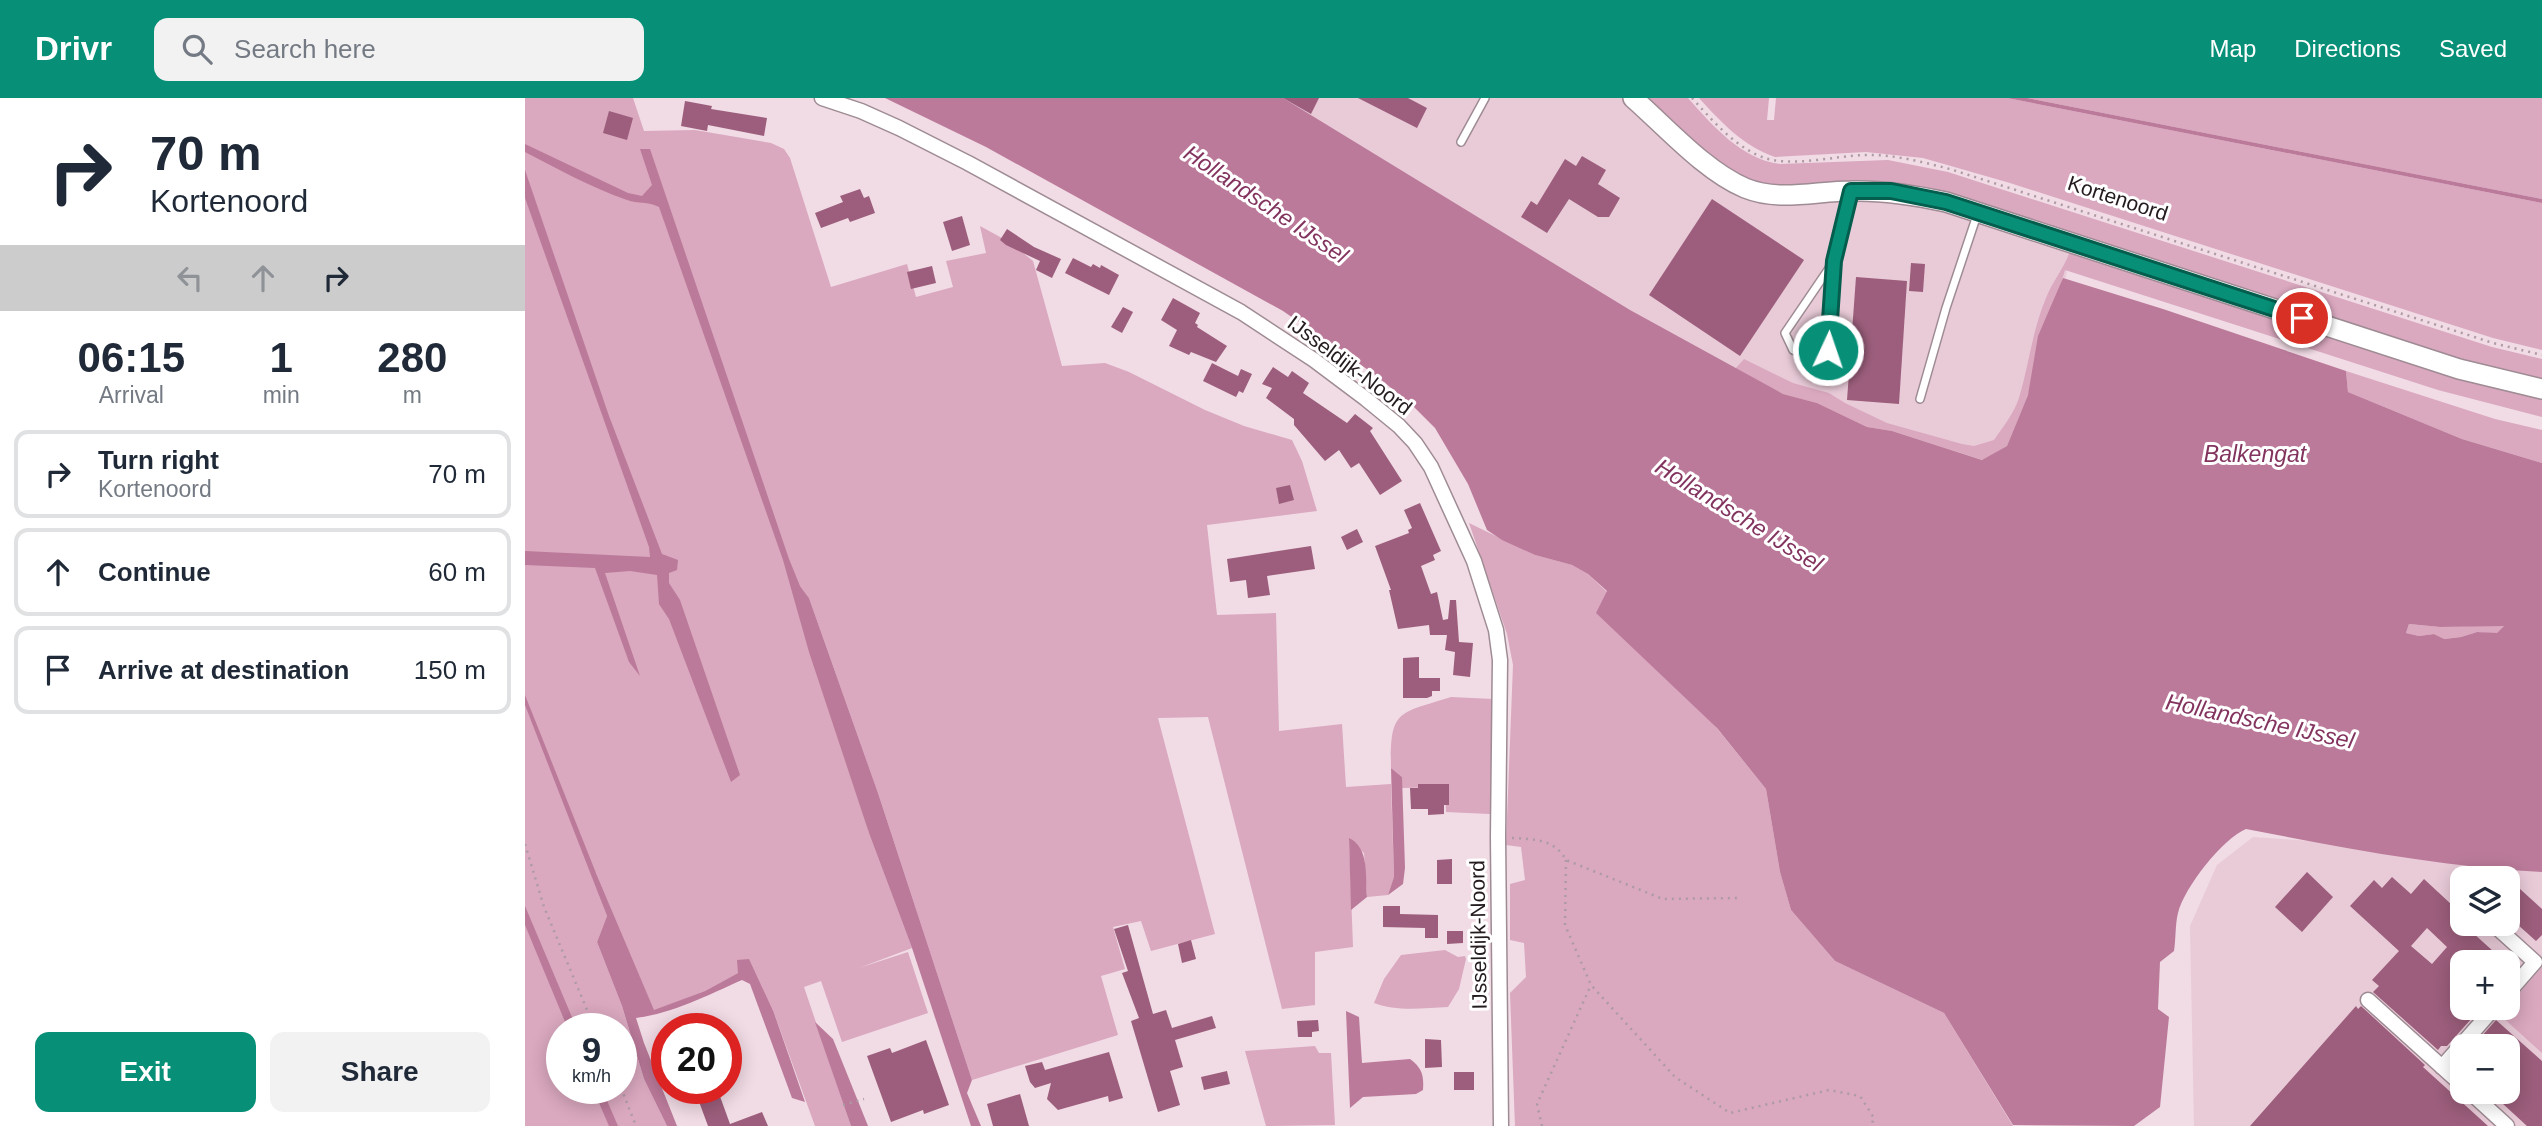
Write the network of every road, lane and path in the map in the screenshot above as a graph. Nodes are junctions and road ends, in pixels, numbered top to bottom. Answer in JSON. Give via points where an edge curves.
{"nodes":[{"id":1,"x":822,"y":98,"type":"edge"},
{"id":2,"x":1485,"y":98,"type":"edge"},
{"id":3,"x":1633,"y":98,"type":"edge"},
{"id":4,"x":1692,"y":98,"type":"edge"},
{"id":5,"x":1461,"y":142,"type":"dead end"},
{"id":6,"x":1851,"y":191,"type":"junction"},
{"id":7,"x":1978,"y":212,"type":"junction"},
{"id":8,"x":1834,"y":261,"type":"junction"},
{"id":9,"x":2542,"y":355,"type":"edge"},
{"id":10,"x":2542,"y":389,"type":"edge"},
{"id":11,"x":1920,"y":399,"type":"dead end"},
{"id":12,"x":1498,"y":837,"type":"junction"},
{"id":13,"x":525,"y":844,"type":"edge"},
{"id":14,"x":1566,"y":860,"type":"junction"},
{"id":15,"x":1739,"y":898,"type":"dead end"},
{"id":16,"x":2506,"y":936,"type":"edge"},
{"id":17,"x":2520,"y":979,"type":"edge"},
{"id":18,"x":1591,"y":985,"type":"junction"},
{"id":19,"x":2368,"y":1000,"type":"dead end"},
{"id":20,"x":587,"y":1013,"type":"edge"},
{"id":21,"x":2483,"y":1020,"type":"edge"},
{"id":22,"x":2442,"y":1067,"type":"junction"},
{"id":23,"x":2450,"y":1074,"type":"edge"},
{"id":24,"x":864,"y":1099,"type":"dead end"},
{"id":25,"x":627,"y":1104,"type":"edge"},
{"id":26,"x":2483,"y":1104,"type":"edge"},
{"id":27,"x":843,"y":1105,"type":"dead end"},
{"id":28,"x":636,"y":1126,"type":"edge"},
{"id":29,"x":1501,"y":1126,"type":"edge"},
{"id":30,"x":1542,"y":1126,"type":"edge"},
{"id":31,"x":1871,"y":1126,"type":"edge"},
{"id":32,"x":2507,"y":1126,"type":"edge"}],
"edges":[{"from":1,"to":12,"type":"street","name":"IJsseldijk-Noord","via":[[861,111],[968,163],[1241,312],[1399,425],[1431,467],[1453,510],[1496,630],[1500,660]]},
{"from":2,"to":5,"type":"lane"},
{"from":3,"to":6,"type":"street","via":[[1720,175],[1746,188],[1773,195]]},
{"from":4,"to":9,"type":"path","name":"Kortenoord","via":[[1726,133],[1761,157],[1786,161],[1878,156],[1950,169]]},
{"from":6,"to":7,"type":"street","via":[[1913,194]]},
{"from":6,"to":8,"type":"lane"},
{"from":7,"to":10,"type":"street","via":[[2459,369]]},
{"from":7,"to":11,"type":"lane"},
{"from":8,"to":8,"type":"lane","via":[[1828,350],[1812,360],[1793,350],[1785,333]]},
{"from":12,"to":14,"type":"path","via":[[1551,844]]},
{"from":12,"to":29,"type":"street","name":"IJsseldijk-Noord"},
{"from":13,"to":20,"type":"path","via":[[544,907]]},
{"from":14,"to":15,"type":"path","via":[[1663,899]]},
{"from":14,"to":18,"type":"path","via":[[1565,925]]},
{"from":16,"to":17,"type":"street","via":[[2535,962]]},
{"from":18,"to":30,"type":"path","via":[[1537,1104]]},
{"from":18,"to":31,"type":"path","via":[[1675,1077],[1730,1113],[1829,1090],[1860,1096],[1874,1118]]},
{"from":19,"to":22,"type":"street"},
{"from":21,"to":22,"type":"street"},
{"from":22,"to":23,"type":"street"},
{"from":24,"to":27,"type":"path"},
{"from":25,"to":28,"type":"path"},
{"from":26,"to":32,"type":"street"}]}
